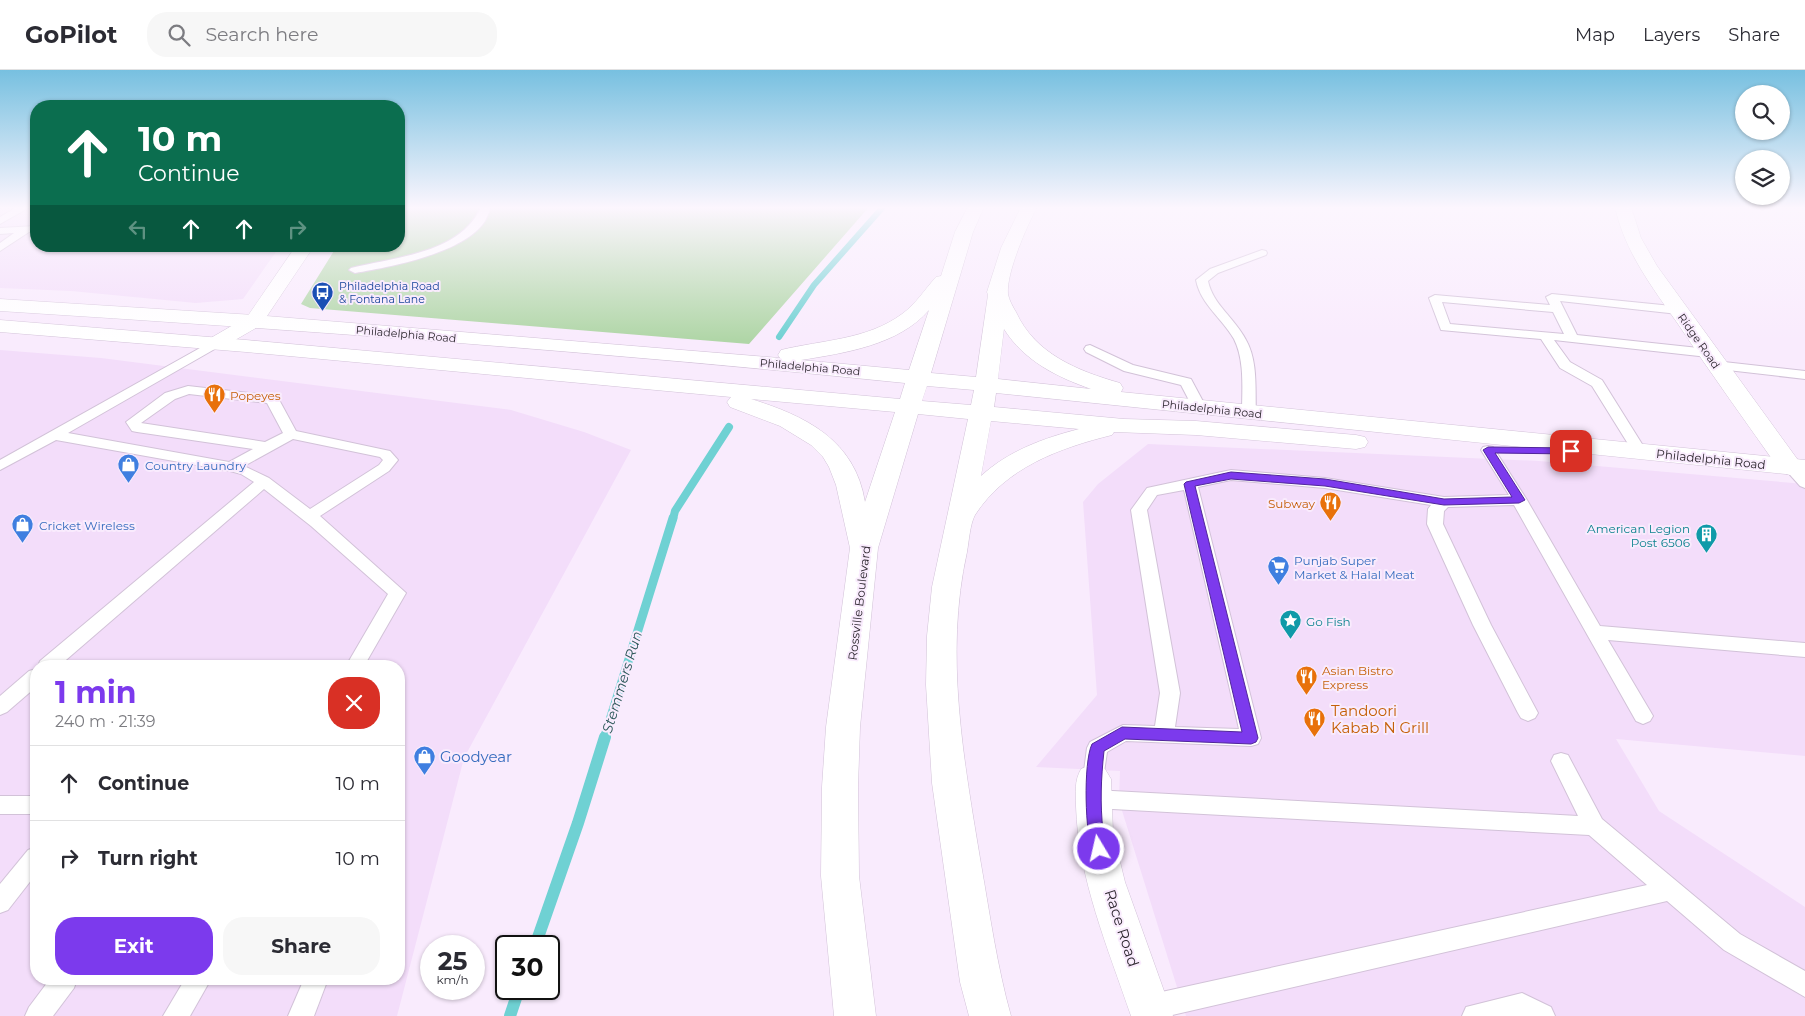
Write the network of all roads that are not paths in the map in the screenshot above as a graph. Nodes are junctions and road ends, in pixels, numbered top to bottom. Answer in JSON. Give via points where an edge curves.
{"nodes":[{"id":1,"x":430,"y":251,"type":"edge"},
{"id":2,"x":958,"y":251,"type":"edge"},
{"id":3,"x":1008,"y":251,"type":"edge"},
{"id":4,"x":1639,"y":251,"type":"edge"},
{"id":5,"x":301,"y":252,"type":"edge"},
{"id":6,"x":1262,"y":253,"type":"dead end"},
{"id":7,"x":355,"y":270,"type":"dead end"},
{"id":8,"x":952,"y":270,"type":"junction"},
{"id":9,"x":997,"y":291,"type":"junction"},
{"id":10,"x":0,"y":306,"type":"edge"},
{"id":11,"x":1558,"y":309,"type":"junction"},
{"id":12,"x":1678,"y":310,"type":"junction"},
{"id":13,"x":254,"y":321,"type":"junction"},
{"id":14,"x":0,"y":326,"type":"edge"},
{"id":15,"x":1545,"y":336,"type":"junction"},
{"id":16,"x":1572,"y":338,"type":"junction"},
{"id":17,"x":216,"y":343,"type":"junction"},
{"id":18,"x":1090,"y":349,"type":"dead end"},
{"id":19,"x":1711,"y":359,"type":"junction"},
{"id":20,"x":744,"y":361,"type":"junction"},
{"id":21,"x":1805,"y":375,"type":"edge"},
{"id":22,"x":918,"y":377,"type":"junction"},
{"id":23,"x":986,"y":384,"type":"junction"},
{"id":24,"x":684,"y":385,"type":"junction"},
{"id":25,"x":1176,"y":405,"type":"junction"},
{"id":26,"x":908,"y":407,"type":"junction"},
{"id":27,"x":1200,"y":407,"type":"junction"},
{"id":28,"x":1249,"y":412,"type":"junction"},
{"id":29,"x":980,"y":413,"type":"junction"},
{"id":30,"x":1124,"y":426,"type":"junction"},
{"id":31,"x":291,"y":434,"type":"junction"},
{"id":32,"x":54,"y":435,"type":"junction"},
{"id":33,"x":268,"y":447,"type":"junction"},
{"id":34,"x":1488,"y":450,"type":"junction"},
{"id":35,"x":1629,"y":450,"type":"junction"},
{"id":36,"x":0,"y":466,"type":"edge"},
{"id":37,"x":231,"y":467,"type":"junction"},
{"id":38,"x":1800,"y":473,"type":"edge"},
{"id":39,"x":264,"y":481,"type":"junction"},
{"id":40,"x":1190,"y":484,"type":"junction"},
{"id":41,"x":1519,"y":500,"type":"junction"},
{"id":42,"x":1444,"y":502,"type":"junction"},
{"id":43,"x":961,"y":515,"type":"junction"},
{"id":44,"x":309,"y":516,"type":"junction"},
{"id":45,"x":864,"y":548,"type":"junction"},
{"id":46,"x":1595,"y":632,"type":"junction"},
{"id":47,"x":1805,"y":650,"type":"edge"},
{"id":48,"x":55,"y":660,"type":"edge"},
{"id":49,"x":358,"y":660,"type":"edge"},
{"id":50,"x":30,"y":681,"type":"edge"},
{"id":51,"x":0,"y":707,"type":"edge"},
{"id":52,"x":1528,"y":713,"type":"dead end"},
{"id":53,"x":1643,"y":716,"type":"dead end"},
{"id":54,"x":1164,"y":734,"type":"junction"},
{"id":55,"x":1561,"y":761,"type":"dead end"},
{"id":56,"x":1094,"y":789,"type":"junction"},
{"id":57,"x":0,"y":806,"type":"edge"},
{"id":58,"x":30,"y":806,"type":"edge"},
{"id":59,"x":1594,"y":826,"type":"junction"},
{"id":60,"x":30,"y":864,"type":"edge"},
{"id":61,"x":1670,"y":890,"type":"junction"},
{"id":62,"x":0,"y":902,"type":"edge"},
{"id":63,"x":61,"y":985,"type":"edge"},
{"id":64,"x":195,"y":985,"type":"edge"},
{"id":65,"x":314,"y":985,"type":"edge"},
{"id":66,"x":1805,"y":985,"type":"edge"},
{"id":67,"x":1150,"y":1012,"type":"edge"},
{"id":68,"x":38,"y":1016,"type":"edge"},
{"id":69,"x":176,"y":1016,"type":"edge"},
{"id":70,"x":301,"y":1016,"type":"edge"},
{"id":71,"x":855,"y":1016,"type":"edge"},
{"id":72,"x":990,"y":1016,"type":"edge"},
{"id":73,"x":1475,"y":1016,"type":"edge"},
{"id":74,"x":1542,"y":1016,"type":"edge"}],
"edges":[{"from":1,"to":7,"type":"lane"},
{"from":2,"to":8,"type":"main road","name":"Rossville Boulevard"},
{"from":3,"to":9,"type":"main road"},
{"from":4,"to":12,"type":"main road","name":"Ridge Road"},
{"from":5,"to":13,"type":"main road"},
{"from":6,"to":28,"type":"lane","via":[[1214,271],[1202,280],[1206,295],[1235,330],[1243,346]]},
{"from":8,"to":20,"type":"main road","via":[[915,314],[892,328],[823,350]]},
{"from":8,"to":22,"type":"main road","name":"Rossville Boulevard"},
{"from":9,"to":23,"type":"main road"},
{"from":9,"to":25,"type":"main road","via":[[1019,336],[1028,347],[1051,362],[1099,384]]},
{"from":10,"to":13,"type":"main road","name":"Philadelphia Road"},
{"from":11,"to":12,"type":"lane","via":[[1552,297]]},
{"from":11,"to":15,"type":"lane","via":[[1435,298],[1445,327]]},
{"from":11,"to":16,"type":"lane"},
{"from":12,"to":19,"type":"main road","name":"Ridge Road"},
{"from":13,"to":17,"type":"main road"},
{"from":13,"to":20,"type":"main road","name":"Philadelphia Road"},
{"from":14,"to":17,"type":"main road","name":"Philadelphia Road"},
{"from":15,"to":16,"type":"lane"},
{"from":15,"to":35,"type":"lane","via":[[1565,365],[1597,383]]},
{"from":16,"to":19,"type":"lane"},
{"from":17,"to":24,"type":"main road","name":"Philadelphia Road"},
{"from":17,"to":32,"type":"lane"},
{"from":18,"to":27,"type":"lane","via":[[1128,368],[1186,382]]},
{"from":19,"to":21,"type":"lane"},
{"from":19,"to":38,"type":"main road","name":"Ridge Road"},
{"from":20,"to":22,"type":"main road","name":"Philadelphia Road"},
{"from":22,"to":23,"type":"main road","name":"Philadelphia Road"},
{"from":22,"to":26,"type":"main road","name":"Rossville Boulevard"},
{"from":23,"to":25,"type":"main road","name":"Philadelphia Road"},
{"from":23,"to":29,"type":"main road"},
{"from":24,"to":26,"type":"main road","name":"Philadelphia Road"},
{"from":24,"to":45,"type":"main road","via":[[784,417],[828,447],[842,467],[849,485]]},
{"from":25,"to":27,"type":"main road","name":"Philadelphia Road"},
{"from":26,"to":29,"type":"main road","name":"Philadelphia Road"},
{"from":26,"to":45,"type":"main road","name":"Rossville Boulevard"},
{"from":27,"to":28,"type":"main road","name":"Philadelphia Road"},
{"from":28,"to":35,"type":"main road","name":"Philadelphia Road"},
{"from":29,"to":30,"type":"main road","name":"Philadelphia Road"},
{"from":29,"to":43,"type":"main road"},
{"from":30,"to":34,"type":"main road","name":"Philadelphia Road","via":[[1196,428]]},
{"from":30,"to":43,"type":"main road","via":[[1050,445],[1026,457],[1006,468]]},
{"from":31,"to":33,"type":"lane"},
{"from":31,"to":33,"type":"lane","via":[[272,399],[188,390],[170,396],[133,422],[137,428]]},
{"from":31,"to":44,"type":"lane","via":[[385,454],[391,460],[384,468]]},
{"from":32,"to":36,"type":"lane"},
{"from":32,"to":37,"type":"lane"},
{"from":33,"to":37,"type":"lane"},
{"from":34,"to":35,"type":"main road","name":"Philadelphia Road"},
{"from":34,"to":41,"type":"lane"},
{"from":35,"to":38,"type":"main road","name":"Philadelphia Road"},
{"from":37,"to":39,"type":"lane","via":[[246,470]]},
{"from":39,"to":44,"type":"lane"},
{"from":39,"to":48,"type":"lane"},
{"from":40,"to":42,"type":"lane","via":[[1231,475],[1325,482]]},
{"from":40,"to":54,"type":"lane","via":[[1152,491],[1139,510],[1170,693]]},
{"from":40,"to":54,"type":"lane","via":[[1251,738]]},
{"from":41,"to":42,"type":"lane"},
{"from":41,"to":46,"type":"lane"},
{"from":42,"to":52,"type":"lane","via":[[1436,509],[1435,524]]},
{"from":43,"to":72,"type":"main road","via":[[946,585],[941,653],[946,754],[981,982]]},
{"from":44,"to":49,"type":"lane","via":[[397,593]]},
{"from":45,"to":71,"type":"main road","name":"Rossville Boulevard","via":[[843,727],[840,787],[840,876]]},
{"from":46,"to":47,"type":"lane"},
{"from":46,"to":53,"type":"lane"},
{"from":50,"to":51,"type":"lane"},
{"from":54,"to":56,"type":"lane","via":[[1122,733],[1097,748]]},
{"from":55,"to":59,"type":"lane"},
{"from":56,"to":59,"type":"lane"},
{"from":56,"to":67,"type":"main road","name":"Race Road","via":[[1095,833],[1106,882]]},
{"from":57,"to":58,"type":"lane"},
{"from":59,"to":61,"type":"lane"},
{"from":60,"to":62,"type":"lane"},
{"from":61,"to":66,"type":"lane","via":[[1732,942]]},
{"from":61,"to":67,"type":"lane"},
{"from":63,"to":68,"type":"lane"},
{"from":64,"to":69,"type":"lane"},
{"from":65,"to":70,"type":"lane"},
{"from":73,"to":74,"type":"lane","via":[[1522,1006]]}]}
